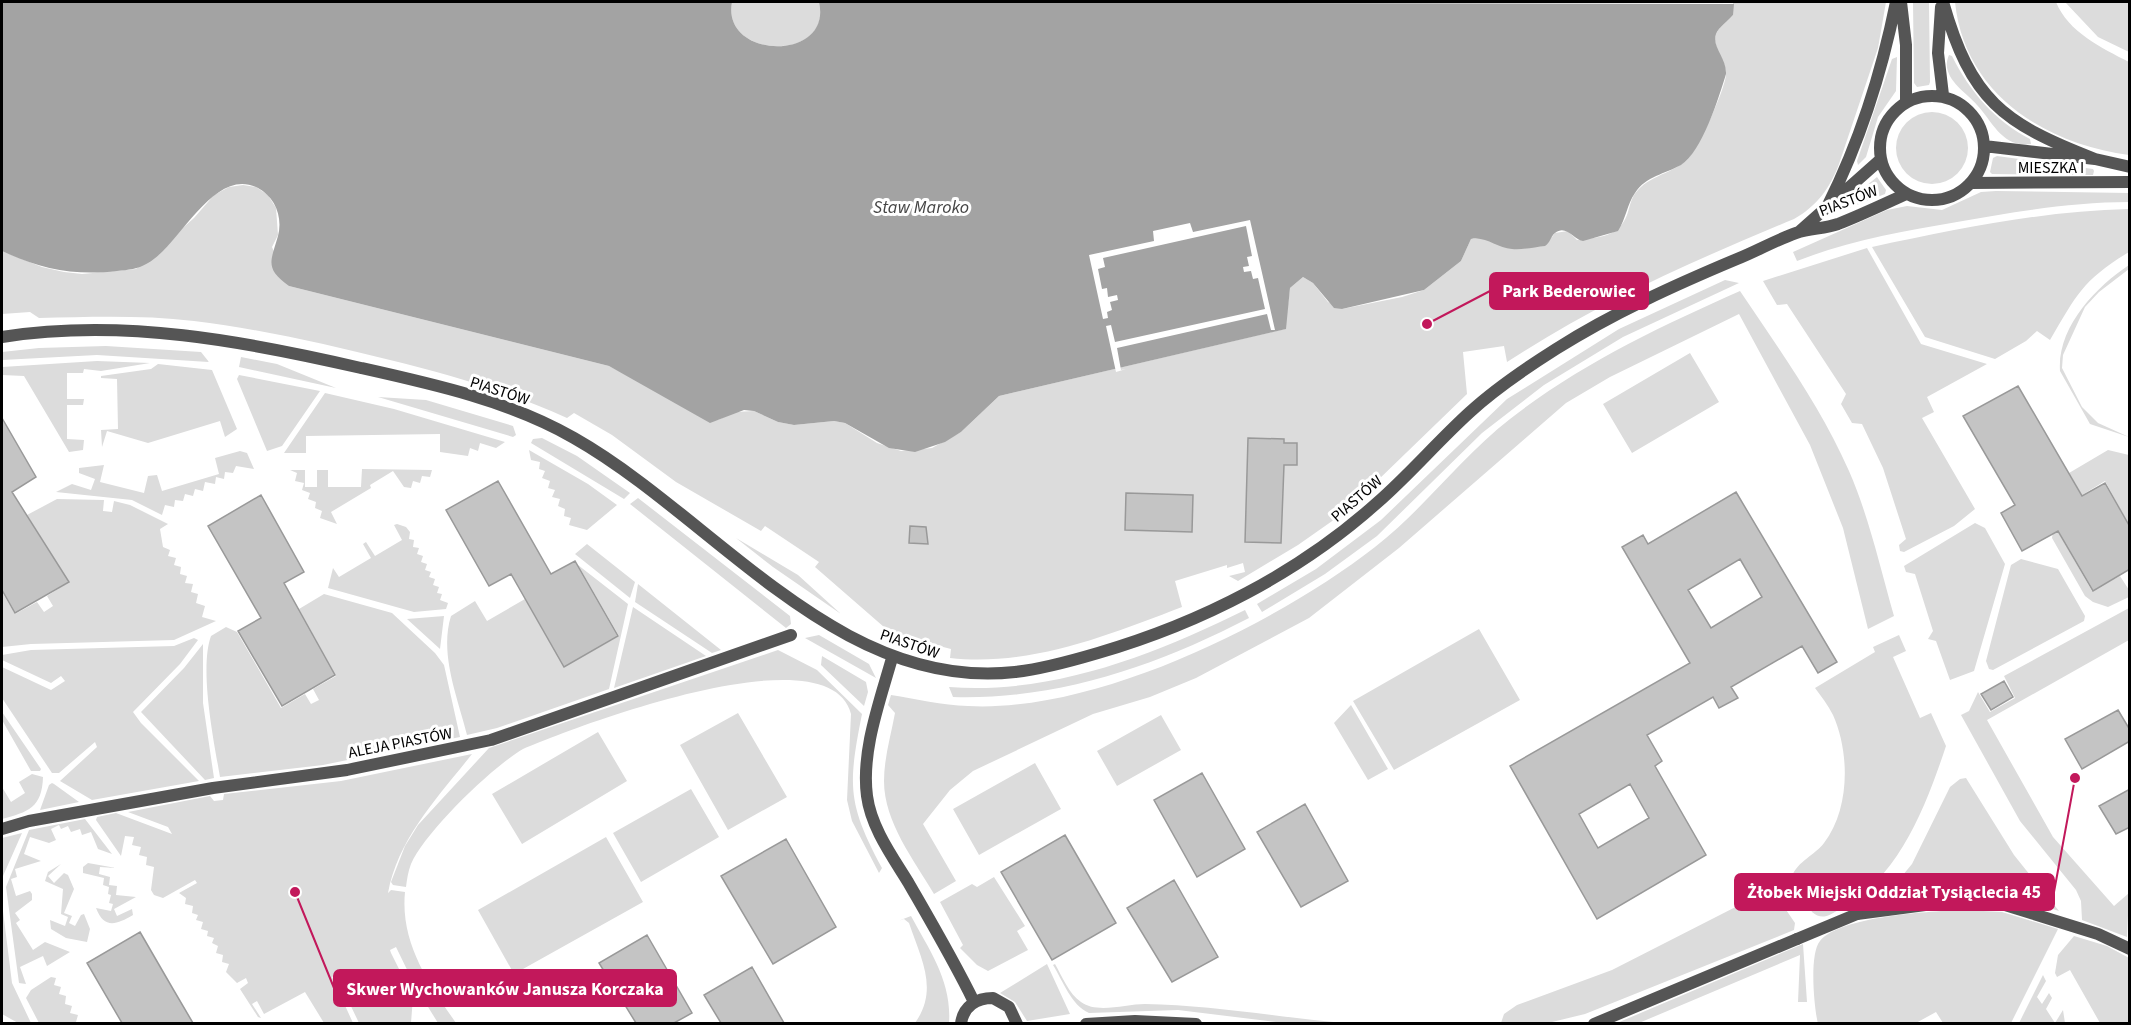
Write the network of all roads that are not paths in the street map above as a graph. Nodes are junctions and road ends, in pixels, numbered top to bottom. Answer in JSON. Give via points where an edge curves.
{"nodes":[{"id":1,"x":1896,"y":2,"type":"edge"},
{"id":2,"x":1901,"y":2,"type":"edge"},
{"id":3,"x":1942,"y":2,"type":"edge"},
{"id":4,"x":1943,"y":95,"type":"junction"},
{"id":5,"x":1906,"y":102,"type":"junction"},
{"id":6,"x":1984,"y":146,"type":"junction"},
{"id":7,"x":2095,"y":159,"type":"junction"},
{"id":8,"x":1880,"y":160,"type":"junction"},
{"id":9,"x":2130,"y":166,"type":"edge"},
{"id":10,"x":2130,"y":182,"type":"edge"},
{"id":11,"x":1971,"y":183,"type":"junction"},
{"id":12,"x":1906,"y":194,"type":"junction"},
{"id":13,"x":1828,"y":205,"type":"junction"},
{"id":14,"x":1799,"y":232,"type":"junction"},
{"id":15,"x":2,"y":338,"type":"edge"},
{"id":16,"x":791,"y":635,"type":"dead end"},
{"id":17,"x":892,"y":658,"type":"junction"},
{"id":18,"x":2,"y":829,"type":"edge"},
{"id":19,"x":2130,"y":949,"type":"edge"},
{"id":20,"x":974,"y":1002,"type":"junction"},
{"id":21,"x":961,"y":1023,"type":"edge"},
{"id":22,"x":1017,"y":1023,"type":"edge"},
{"id":23,"x":1086,"y":1023,"type":"edge"},
{"id":24,"x":1196,"y":1023,"type":"edge"},
{"id":25,"x":1594,"y":1023,"type":"edge"}],
"edges":[{"from":1,"to":13,"type":"street","via":[[1885,55],[1844,173]]},
{"from":2,"to":5,"type":"street"},
{"from":3,"to":4,"type":"street","via":[[1938,53]]},
{"from":3,"to":7,"type":"street","via":[[1965,64],[1984,94],[2011,119],[2047,141]]},
{"from":4,"to":5,"type":"street"},
{"from":4,"to":6,"type":"street","via":[[1974,116]]},
{"from":5,"to":8,"type":"street","via":[[1883,126]]},
{"from":6,"to":7,"type":"street","name":"MIESZKA I"},
{"from":6,"to":11,"type":"street","via":[[1979,171]]},
{"from":7,"to":9,"type":"street","name":"MIESZKA I"},
{"from":8,"to":12,"type":"street","via":[[1889,179]]},
{"from":8,"to":13,"type":"street","name":"PIASTÓW"},
{"from":10,"to":11,"type":"street","name":"MIESZKA I"},
{"from":11,"to":12,"type":"street","via":[[1942,199],[1925,200]]},
{"from":12,"to":14,"type":"street","name":"PIASTÓW","via":[[1832,226]]},
{"from":13,"to":14,"type":"street","name":"PIASTÓW"},
{"from":14,"to":17,"type":"street","name":"PIASTÓW","via":[[1638,303],[1552,351],[1472,410],[1354,522],[1271,580],[1226,603],[1146,638],[1015,672],[943,672]]},
{"from":15,"to":17,"type":"street","name":"PIASTÓW","via":[[67,332],[214,338],[393,375],[519,412],[579,440],[631,475],[783,593],[844,633]]},
{"from":16,"to":18,"type":"street","name":"ALEJA PIASTÓW","via":[[491,740],[347,770],[213,788]]},
{"from":17,"to":20,"type":"street","via":[[869,754],[870,809]]},
{"from":19,"to":25,"type":"street","via":[[2098,934],[2006,905],[1948,902],[1857,914]]},
{"from":20,"to":21,"type":"street"},
{"from":20,"to":22,"type":"street","via":[[984,998],[1002,1001]]},
{"from":23,"to":24,"type":"street"}]}
